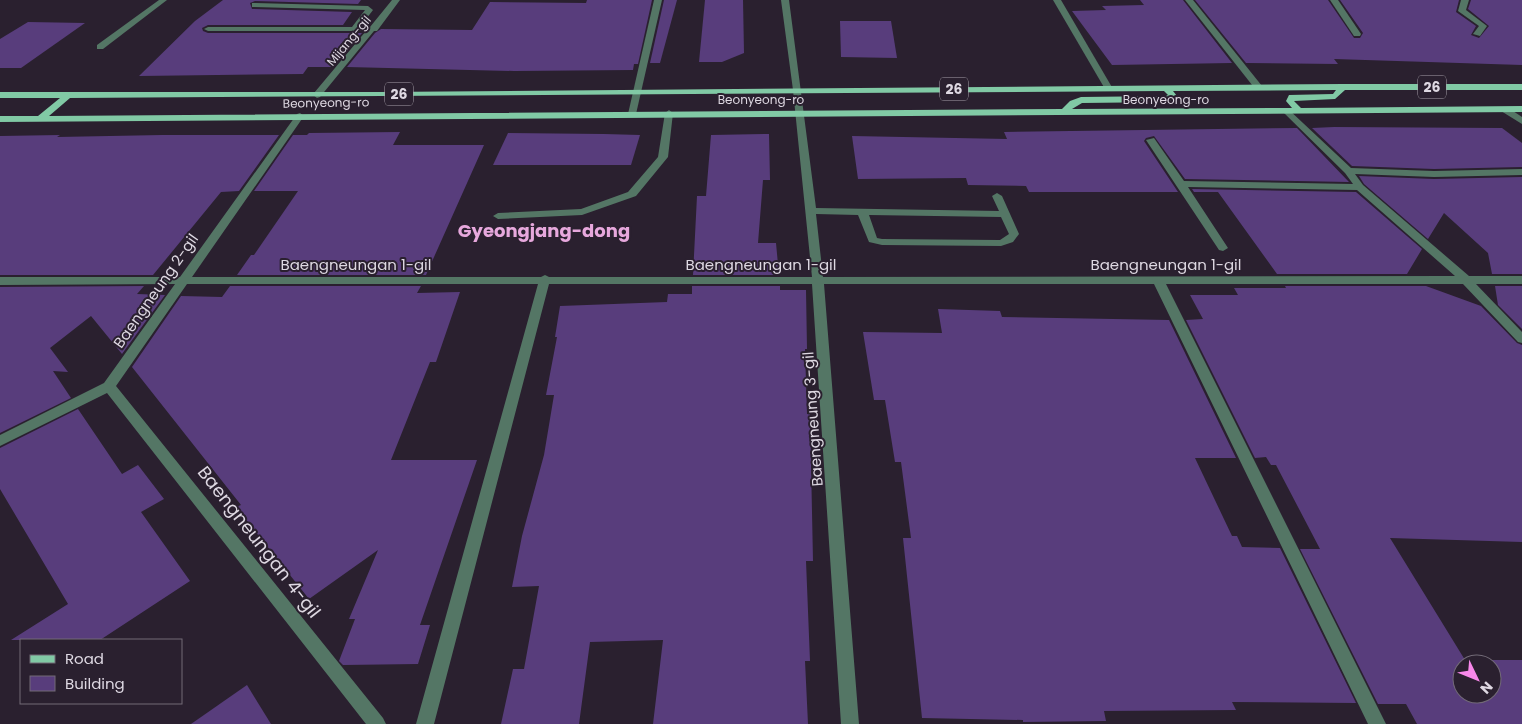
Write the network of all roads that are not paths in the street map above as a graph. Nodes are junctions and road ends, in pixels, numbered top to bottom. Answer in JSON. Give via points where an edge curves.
{"nodes":[{"id":1,"x":163,"y":0,"type":"edge"},
{"id":2,"x":396,"y":0,"type":"edge"},
{"id":3,"x":658,"y":0,"type":"edge"},
{"id":4,"x":785,"y":0,"type":"edge"},
{"id":5,"x":1057,"y":0,"type":"edge"},
{"id":6,"x":1189,"y":0,"type":"edge"},
{"id":7,"x":1334,"y":0,"type":"edge"},
{"id":8,"x":1465,"y":0,"type":"edge"},
{"id":9,"x":256,"y":6,"type":"dead end"},
{"id":10,"x":208,"y":29,"type":"dead end"},
{"id":11,"x":354,"y":29,"type":"junction"},
{"id":12,"x":374,"y":29,"type":"junction"},
{"id":13,"x":1357,"y":34,"type":"dead end"},
{"id":14,"x":1477,"y":34,"type":"dead end"},
{"id":15,"x":100,"y":47,"type":"dead end"},
{"id":16,"x":1343,"y":87,"type":"junction"},
{"id":17,"x":1522,"y":87,"type":"edge"},
{"id":18,"x":1110,"y":88,"type":"junction"},
{"id":19,"x":1259,"y":88,"type":"junction"},
{"id":20,"x":1168,"y":89,"type":"junction"},
{"id":21,"x":798,"y":90,"type":"junction"},
{"id":22,"x":636,"y":92,"type":"junction"},
{"id":23,"x":0,"y":95,"type":"edge"},
{"id":24,"x":68,"y":95,"type":"junction"},
{"id":25,"x":318,"y":95,"type":"junction"},
{"id":26,"x":1504,"y":109,"type":"junction"},
{"id":27,"x":1522,"y":109,"type":"edge"},
{"id":28,"x":1287,"y":111,"type":"junction"},
{"id":29,"x":1299,"y":111,"type":"junction"},
{"id":30,"x":802,"y":112,"type":"junction"},
{"id":31,"x":1064,"y":112,"type":"junction"},
{"id":32,"x":669,"y":113,"type":"junction"},
{"id":33,"x":632,"y":114,"type":"junction"},
{"id":34,"x":300,"y":116,"type":"junction"},
{"id":35,"x":41,"y":118,"type":"junction"},
{"id":36,"x":0,"y":119,"type":"edge"},
{"id":37,"x":1522,"y":121,"type":"edge"},
{"id":38,"x":1151,"y":140,"type":"dead end"},
{"id":39,"x":1348,"y":171,"type":"junction"},
{"id":40,"x":1522,"y":172,"type":"edge"},
{"id":41,"x":1181,"y":184,"type":"junction"},
{"id":42,"x":1360,"y":187,"type":"junction"},
{"id":43,"x":997,"y":196,"type":"dead end"},
{"id":44,"x":812,"y":211,"type":"junction"},
{"id":45,"x":862,"y":211,"type":"junction"},
{"id":46,"x":1004,"y":214,"type":"junction"},
{"id":47,"x":498,"y":216,"type":"dead end"},
{"id":48,"x":1223,"y":248,"type":"dead end"},
{"id":49,"x":545,"y":279,"type":"junction"},
{"id":50,"x":183,"y":280,"type":"junction"},
{"id":51,"x":819,"y":280,"type":"junction"},
{"id":52,"x":1158,"y":280,"type":"junction"},
{"id":53,"x":1522,"y":280,"type":"edge"},
{"id":54,"x":0,"y":281,"type":"edge"},
{"id":55,"x":1467,"y":281,"type":"junction"},
{"id":56,"x":1522,"y":339,"type":"edge"},
{"id":57,"x":109,"y":386,"type":"junction"},
{"id":58,"x":0,"y":441,"type":"edge"},
{"id":59,"x":377,"y":724,"type":"edge"},
{"id":60,"x":425,"y":724,"type":"edge"},
{"id":61,"x":850,"y":724,"type":"edge"},
{"id":62,"x":1377,"y":724,"type":"edge"}],
"edges":[{"from":1,"to":15,"type":"street"},
{"from":2,"to":12,"type":"street","name":"Mijang-gil"},
{"from":3,"to":22,"type":"street"},
{"from":4,"to":21,"type":"street","name":"Baengneung 3-gil"},
{"from":5,"to":18,"type":"street"},
{"from":6,"to":19,"type":"street"},
{"from":7,"to":13,"type":"street"},
{"from":8,"to":14,"type":"street","via":[[1462,11],[1483,26]]},
{"from":9,"to":11,"type":"street","via":[[368,8]]},
{"from":10,"to":11,"type":"street"},
{"from":11,"to":12,"type":"street"},
{"from":12,"to":25,"type":"street","name":"Mijang-gil"},
{"from":16,"to":17,"type":"main road","name":"Beonyeong-ro","number":"26"},
{"from":16,"to":19,"type":"main road","name":"Beonyeong-ro","number":"26"},
{"from":16,"to":29,"type":"main road","via":[[1335,96],[1292,97],[1290,101]]},
{"from":18,"to":20,"type":"main road","name":"Beonyeong-ro","number":"26"},
{"from":18,"to":21,"type":"main road","name":"Beonyeong-ro","number":"26"},
{"from":19,"to":20,"type":"main road","name":"Beonyeong-ro","number":"26"},
{"from":20,"to":31,"type":"main road","via":[[1173,96],[1168,99],[1081,100]]},
{"from":21,"to":22,"type":"main road","name":"Beonyeong-ro","number":"26"},
{"from":21,"to":30,"type":"street","name":"Baengneung 3-gil"},
{"from":22,"to":25,"type":"main road","name":"Beonyeong-ro","number":"26"},
{"from":22,"to":33,"type":"street"},
{"from":23,"to":24,"type":"main road","name":"Beonyeong-ro","number":"26"},
{"from":24,"to":25,"type":"main road","name":"Beonyeong-ro","number":"26"},
{"from":24,"to":35,"type":"main road"},
{"from":26,"to":27,"type":"main road","name":"Beonyeong-ro","number":"26"},
{"from":26,"to":29,"type":"main road","name":"Beonyeong-ro","number":"26"},
{"from":26,"to":37,"type":"street"},
{"from":28,"to":29,"type":"main road","name":"Beonyeong-ro","number":"26"},
{"from":28,"to":31,"type":"main road","name":"Beonyeong-ro","number":"26"},
{"from":28,"to":39,"type":"street"},
{"from":30,"to":31,"type":"main road","name":"Beonyeong-ro","number":"26"},
{"from":30,"to":32,"type":"main road","name":"Beonyeong-ro","number":"26"},
{"from":30,"to":44,"type":"street","name":"Baengneung 3-gil"},
{"from":32,"to":33,"type":"main road","name":"Beonyeong-ro","number":"26"},
{"from":32,"to":47,"type":"street","via":[[663,157],[632,194],[582,212]]},
{"from":33,"to":34,"type":"main road","name":"Beonyeong-ro","number":"26"},
{"from":34,"to":35,"type":"main road","name":"Beonyeong-ro","number":"26"},
{"from":34,"to":50,"type":"street","name":"Baengneung 2-gil"},
{"from":35,"to":36,"type":"main road","name":"Beonyeong-ro","number":"26"},
{"from":38,"to":41,"type":"street"},
{"from":39,"to":40,"type":"street","via":[[1434,174]]},
{"from":39,"to":42,"type":"street"},
{"from":41,"to":42,"type":"street"},
{"from":41,"to":48,"type":"street"},
{"from":42,"to":55,"type":"street"},
{"from":43,"to":46,"type":"street"},
{"from":44,"to":45,"type":"street"},
{"from":44,"to":51,"type":"street","name":"Baengneung 3-gil"},
{"from":45,"to":46,"type":"street"},
{"from":45,"to":46,"type":"street","via":[[873,240],[882,242],[1001,243],[1014,234]]},
{"from":49,"to":50,"type":"street","name":"Baengneungan 1-gil"},
{"from":49,"to":51,"type":"street","name":"Baengneungan 1-gil"},
{"from":49,"to":60,"type":"street"},
{"from":50,"to":54,"type":"street","name":"Baengneungan 1-gil"},
{"from":50,"to":57,"type":"street","name":"Baengneung 2-gil"},
{"from":51,"to":52,"type":"street","name":"Baengneungan 1-gil"},
{"from":51,"to":61,"type":"street","name":"Baengneung 3-gil"},
{"from":52,"to":55,"type":"street","name":"Baengneungan 1-gil"},
{"from":52,"to":62,"type":"street"},
{"from":53,"to":55,"type":"street","name":"Baengneungan 1-gil"},
{"from":55,"to":56,"type":"street"},
{"from":57,"to":58,"type":"street","name":"Baengneung 2-gil"},
{"from":57,"to":59,"type":"street","name":"Baengneungan 4-gil"}]}
